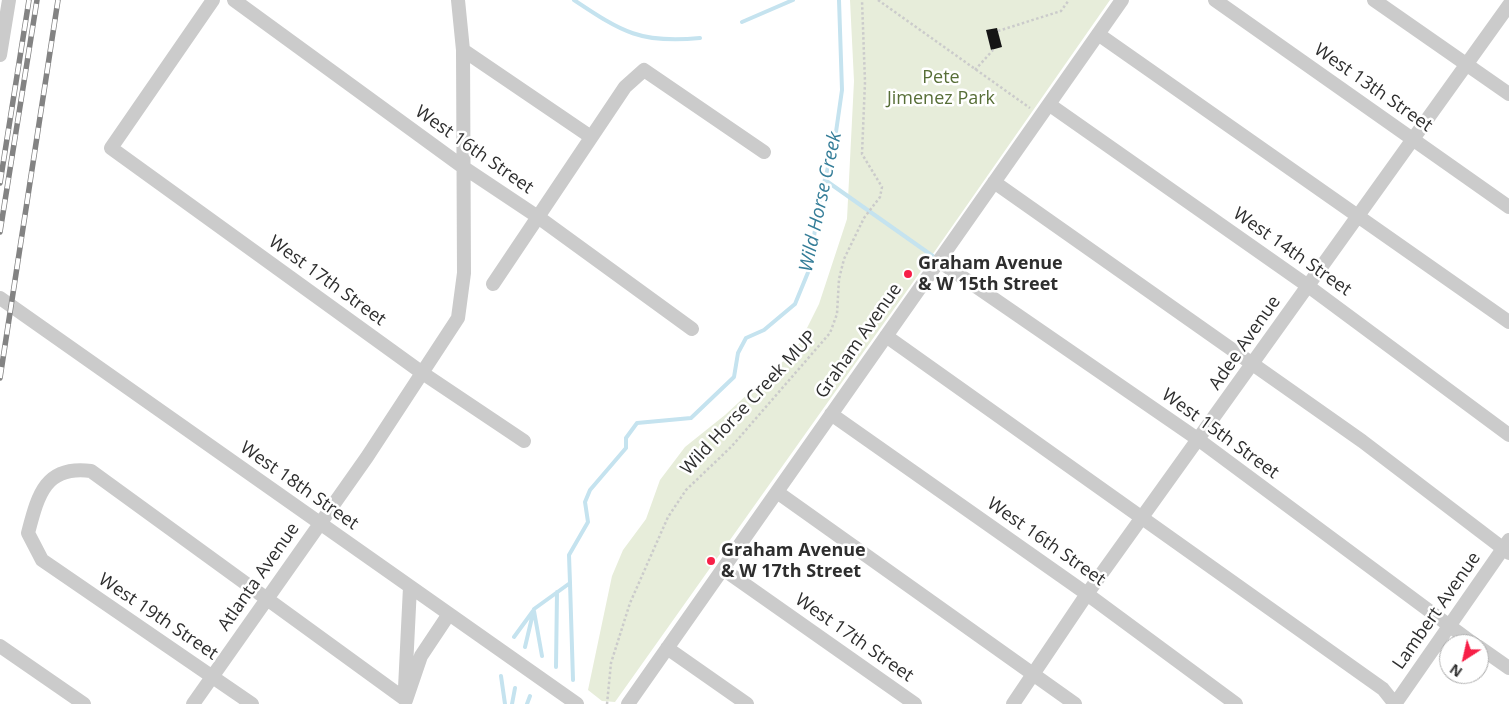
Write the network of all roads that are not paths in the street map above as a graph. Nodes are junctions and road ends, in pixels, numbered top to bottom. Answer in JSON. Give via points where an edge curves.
{"nodes":[{"id":1,"x":9,"y":0,"type":"edge"},
{"id":2,"x":213,"y":0,"type":"edge"},
{"id":3,"x":234,"y":0,"type":"edge"},
{"id":4,"x":458,"y":0,"type":"edge"},
{"id":5,"x":1122,"y":0,"type":"edge"},
{"id":6,"x":1215,"y":0,"type":"edge"},
{"id":7,"x":1374,"y":0,"type":"edge"},
{"id":8,"x":1509,"y":5,"type":"edge"},
{"id":9,"x":1098,"y":34,"type":"junction"},
{"id":10,"x":464,"y":50,"type":"junction"},
{"id":11,"x":0,"y":54,"type":"edge"},
{"id":12,"x":1466,"y":64,"type":"junction"},
{"id":13,"x":1509,"y":94,"type":"edge"},
{"id":14,"x":1050,"y":105,"type":"junction"},
{"id":15,"x":591,"y":137,"type":"junction"},
{"id":16,"x":1411,"y":139,"type":"junction"},
{"id":17,"x":764,"y":152,"type":"dead end"},
{"id":18,"x":463,"y":167,"type":"junction"},
{"id":19,"x":994,"y":182,"type":"junction"},
{"id":20,"x":1509,"y":207,"type":"edge"},
{"id":21,"x":1358,"y":214,"type":"junction"},
{"id":22,"x":538,"y":216,"type":"junction"},
{"id":23,"x":939,"y":261,"type":"junction"},
{"id":24,"x":493,"y":284,"type":"dead end"},
{"id":25,"x":1308,"y":286,"type":"junction"},
{"id":26,"x":0,"y":298,"type":"edge"},
{"id":27,"x":1509,"y":322,"type":"edge"},
{"id":28,"x":692,"y":329,"type":"dead end"},
{"id":29,"x":886,"y":336,"type":"junction"},
{"id":30,"x":1254,"y":363,"type":"junction"},
{"id":31,"x":422,"y":372,"type":"junction"},
{"id":32,"x":831,"y":414,"type":"junction"},
{"id":33,"x":1509,"y":434,"type":"edge"},
{"id":34,"x":1199,"y":440,"type":"junction"},
{"id":35,"x":524,"y":441,"type":"dead end"},
{"id":36,"x":776,"y":492,"type":"junction"},
{"id":37,"x":1143,"y":517,"type":"junction"},
{"id":38,"x":319,"y":523,"type":"junction"},
{"id":39,"x":1507,"y":547,"type":"edge"},
{"id":40,"x":723,"y":569,"type":"junction"},
{"id":41,"x":410,"y":587,"type":"junction"},
{"id":42,"x":1087,"y":594,"type":"junction"},
{"id":43,"x":267,"y":598,"type":"junction"},
{"id":44,"x":449,"y":614,"type":"junction"},
{"id":45,"x":1449,"y":626,"type":"junction"},
{"id":46,"x":1460,"y":634,"type":"edge"},
{"id":47,"x":0,"y":646,"type":"edge"},
{"id":48,"x":667,"y":648,"type":"junction"},
{"id":49,"x":1489,"y":654,"type":"edge"},
{"id":50,"x":1509,"y":668,"type":"edge"},
{"id":51,"x":1033,"y":674,"type":"junction"},
{"id":52,"x":212,"y":677,"type":"junction"},
{"id":53,"x":406,"y":702,"type":"edge"},
{"id":54,"x":84,"y":704,"type":"edge"},
{"id":55,"x":193,"y":704,"type":"edge"},
{"id":56,"x":252,"y":704,"type":"edge"},
{"id":57,"x":577,"y":704,"type":"edge"},
{"id":58,"x":628,"y":704,"type":"edge"},
{"id":59,"x":748,"y":704,"type":"edge"},
{"id":60,"x":915,"y":704,"type":"edge"},
{"id":61,"x":1013,"y":704,"type":"edge"},
{"id":62,"x":1075,"y":704,"type":"edge"},
{"id":63,"x":1236,"y":704,"type":"edge"},
{"id":64,"x":1395,"y":704,"type":"edge"}],
"edges":[{"from":1,"to":11,"type":"street"},
{"from":2,"to":31,"type":"street","name":"West 17th Street","via":[[111,148]]},
{"from":3,"to":18,"type":"street","name":"West 16th Street"},
{"from":4,"to":10,"type":"street","name":"Atlanta Avenue"},
{"from":5,"to":9,"type":"street","name":"Graham Avenue"},
{"from":6,"to":16,"type":"street","name":"West 13th Street"},
{"from":7,"to":12,"type":"street"},
{"from":8,"to":12,"type":"street","name":"Adee Avenue"},
{"from":9,"to":14,"type":"street","name":"Graham Avenue"},
{"from":9,"to":21,"type":"street"},
{"from":10,"to":15,"type":"street"},
{"from":10,"to":18,"type":"street","name":"Atlanta Avenue"},
{"from":12,"to":13,"type":"street"},
{"from":12,"to":16,"type":"street","name":"Adee Avenue"},
{"from":14,"to":19,"type":"street","name":"Graham Avenue"},
{"from":14,"to":25,"type":"street","name":"West 14th Street"},
{"from":15,"to":17,"type":"street","via":[[625,87],[644,70]]},
{"from":15,"to":22,"type":"street"},
{"from":16,"to":20,"type":"street","name":"West 13th Street"},
{"from":16,"to":21,"type":"street","name":"Adee Avenue"},
{"from":18,"to":22,"type":"street","name":"West 16th Street"},
{"from":18,"to":31,"type":"street","name":"Atlanta Avenue","via":[[464,273],[458,318]]},
{"from":19,"to":23,"type":"street","name":"Graham Avenue"},
{"from":19,"to":30,"type":"street"},
{"from":21,"to":25,"type":"street","name":"Adee Avenue"},
{"from":21,"to":27,"type":"street"},
{"from":22,"to":24,"type":"street"},
{"from":22,"to":28,"type":"street","name":"West 16th Street"},
{"from":23,"to":29,"type":"street","name":"Graham Avenue"},
{"from":23,"to":34,"type":"street","name":"West 15th Street"},
{"from":25,"to":30,"type":"street","name":"Adee Avenue"},
{"from":25,"to":33,"type":"street","name":"West 14th Street"},
{"from":26,"to":38,"type":"street","name":"West 18th Street"},
{"from":29,"to":32,"type":"street","name":"Graham Avenue"},
{"from":29,"to":37,"type":"street"},
{"from":30,"to":34,"type":"street","name":"Adee Avenue"},
{"from":30,"to":39,"type":"street"},
{"from":31,"to":35,"type":"street","name":"West 17th Street"},
{"from":31,"to":38,"type":"street","name":"Atlanta Avenue"},
{"from":32,"to":36,"type":"street","name":"Graham Avenue"},
{"from":32,"to":42,"type":"street","name":"West 16th Street"},
{"from":34,"to":37,"type":"street","name":"Adee Avenue"},
{"from":34,"to":45,"type":"street","name":"West 15th Street"},
{"from":36,"to":40,"type":"street","name":"Graham Avenue"},
{"from":36,"to":51,"type":"street"},
{"from":37,"to":42,"type":"street","name":"Adee Avenue"},
{"from":37,"to":64,"type":"street","via":[[1383,689]]},
{"from":38,"to":41,"type":"street","name":"West 18th Street"},
{"from":38,"to":43,"type":"street","name":"Atlanta Avenue"},
{"from":39,"to":45,"type":"street","name":"Lambert Avenue"},
{"from":40,"to":48,"type":"street","name":"Graham Avenue"},
{"from":40,"to":60,"type":"street","name":"West 17th Street"},
{"from":41,"to":44,"type":"street","name":"West 18th Street"},
{"from":41,"to":53,"type":"street"},
{"from":42,"to":51,"type":"street","name":"Adee Avenue"},
{"from":42,"to":63,"type":"street","name":"West 16th Street"},
{"from":43,"to":52,"type":"street","name":"Atlanta Avenue"},
{"from":43,"to":52,"type":"street","name":"West 19th Street","via":[[91,471],[73,469],[53,476],[36,500],[28,533],[42,560]]},
{"from":43,"to":53,"type":"street"},
{"from":44,"to":53,"type":"street","via":[[425,647]]},
{"from":44,"to":57,"type":"street","name":"West 18th Street"},
{"from":45,"to":46,"type":"street","name":"West 15th Street"},
{"from":45,"to":64,"type":"street","name":"Lambert Avenue"},
{"from":47,"to":54,"type":"street"},
{"from":48,"to":58,"type":"street","name":"Graham Avenue"},
{"from":48,"to":59,"type":"street"},
{"from":49,"to":50,"type":"street"},
{"from":51,"to":61,"type":"street","name":"Adee Avenue"},
{"from":51,"to":62,"type":"street"},
{"from":52,"to":55,"type":"street","name":"Atlanta Avenue"},
{"from":52,"to":56,"type":"street","name":"West 19th Street"}]}
